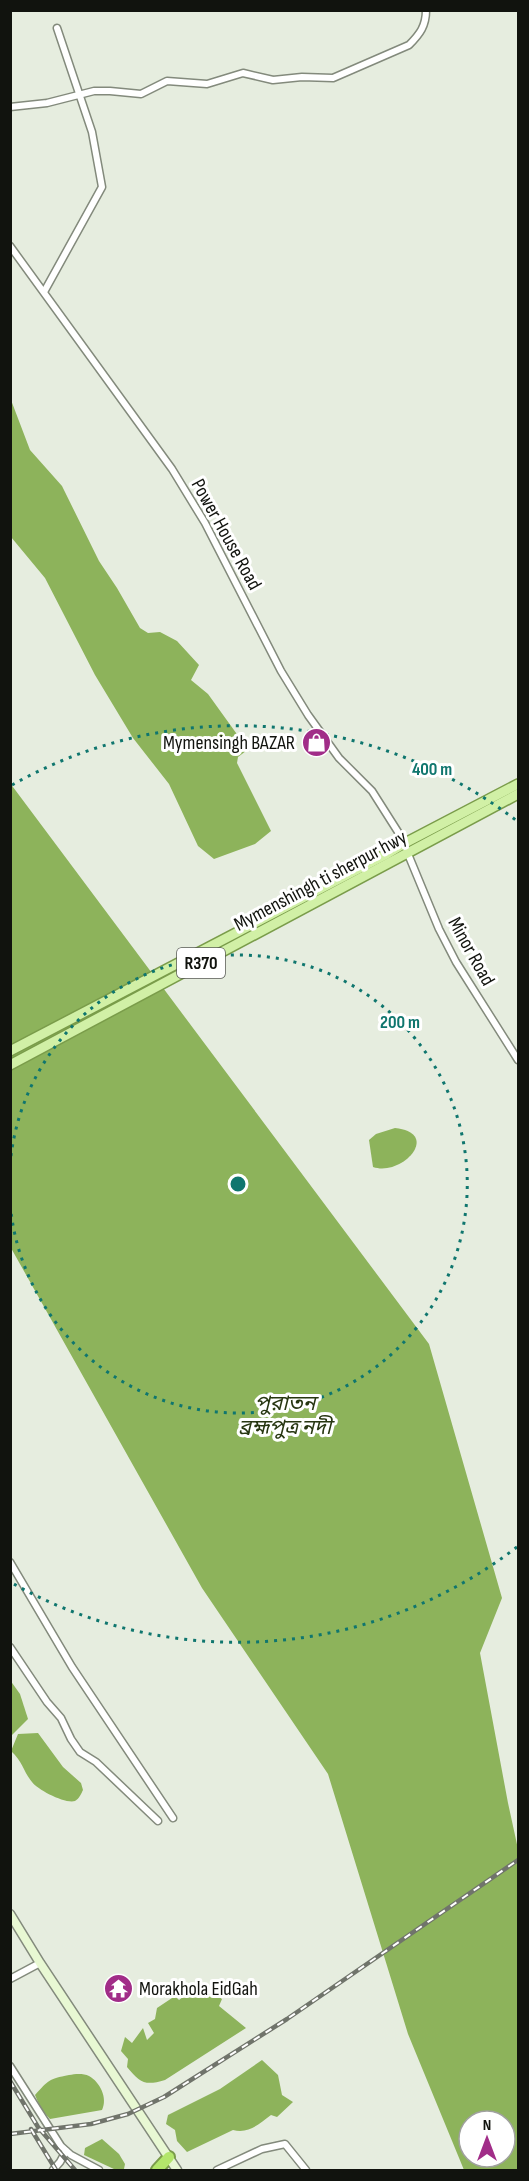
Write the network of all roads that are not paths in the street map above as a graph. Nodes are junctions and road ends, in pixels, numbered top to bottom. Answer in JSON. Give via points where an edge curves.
{"nodes":[{"id":1,"x":426,"y":10,"type":"edge"},
{"id":2,"x":57,"y":28,"type":"dead end"},
{"id":3,"x":79,"y":95,"type":"junction"},
{"id":4,"x":10,"y":107,"type":"edge"},
{"id":5,"x":10,"y":246,"type":"edge"},
{"id":6,"x":44,"y":292,"type":"junction"},
{"id":7,"x":519,"y":784,"type":"edge"},
{"id":8,"x":519,"y":794,"type":"edge"},
{"id":9,"x":405,"y":843,"type":"junction"},
{"id":10,"x":408,"y":854,"type":"junction"},
{"id":11,"x":389,"y":858,"type":"junction"},
{"id":12,"x":10,"y":1051,"type":"edge"},
{"id":13,"x":519,"y":1060,"type":"edge"},
{"id":14,"x":10,"y":1065,"type":"edge"},
{"id":15,"x":10,"y":1562,"type":"edge"},
{"id":16,"x":10,"y":1647,"type":"edge"},
{"id":17,"x":173,"y":1818,"type":"dead end"},
{"id":18,"x":158,"y":1821,"type":"dead end"},
{"id":19,"x":10,"y":1914,"type":"edge"},
{"id":20,"x":40,"y":1963,"type":"junction"},
{"id":21,"x":10,"y":1979,"type":"edge"},
{"id":22,"x":10,"y":2066,"type":"edge"},
{"id":23,"x":66,"y":2151,"type":"junction"},
{"id":24,"x":169,"y":2157,"type":"junction"},
{"id":25,"x":53,"y":2170,"type":"edge"},
{"id":26,"x":99,"y":2170,"type":"edge"},
{"id":27,"x":156,"y":2170,"type":"edge"},
{"id":28,"x":177,"y":2170,"type":"edge"},
{"id":29,"x":217,"y":2170,"type":"edge"},
{"id":30,"x":306,"y":2170,"type":"edge"}],
"edges":[{"from":1,"to":3,"type":"street","via":[[426,22],[409,45],[333,78],[273,80],[243,73],[207,84],[167,81],[141,94],[103,91]]},
{"from":2,"to":3,"type":"street"},
{"from":3,"to":4,"type":"street"},
{"from":3,"to":6,"type":"street","via":[[92,132],[102,187]]},
{"from":5,"to":6,"type":"street","name":"Power House Road"},
{"from":6,"to":9,"type":"street","name":"Power House Road","via":[[172,469],[308,715],[339,758],[372,791]]},
{"from":7,"to":9,"type":"main road","name":"Mymenshingh ti sherpur hwy","number":"R370"},
{"from":8,"to":10,"type":"main road","name":"Mymenshingh ti sherpur hwy","number":"R370"},
{"from":9,"to":11,"type":"main road","name":"Mymenshingh ti sherpur hwy","number":"R370"},
{"from":10,"to":11,"type":"main road","name":"Mymenshingh ti sherpur hwy","number":"R370"},
{"from":10,"to":13,"type":"street","name":"Minor Road","via":[[452,954]]},
{"from":11,"to":12,"type":"main road","name":"Mymenshingh ti sherpur hwy"},
{"from":11,"to":14,"type":"main road","name":"Mymenshingh ti sherpur hwy","number":"R370"},
{"from":15,"to":17,"type":"street","via":[[72,1667]]},
{"from":16,"to":18,"type":"street","via":[[61,1718],[80,1752],[96,1762]]},
{"from":19,"to":20,"type":"main road"},
{"from":20,"to":21,"type":"street"},
{"from":20,"to":24,"type":"main road"},
{"from":22,"to":23,"type":"street"},
{"from":23,"to":25,"type":"street"},
{"from":23,"to":26,"type":"street"},
{"from":24,"to":27,"type":"highway"},
{"from":24,"to":28,"type":"main road"},
{"from":29,"to":30,"type":"street","via":[[262,2149],[285,2144]]}]}
